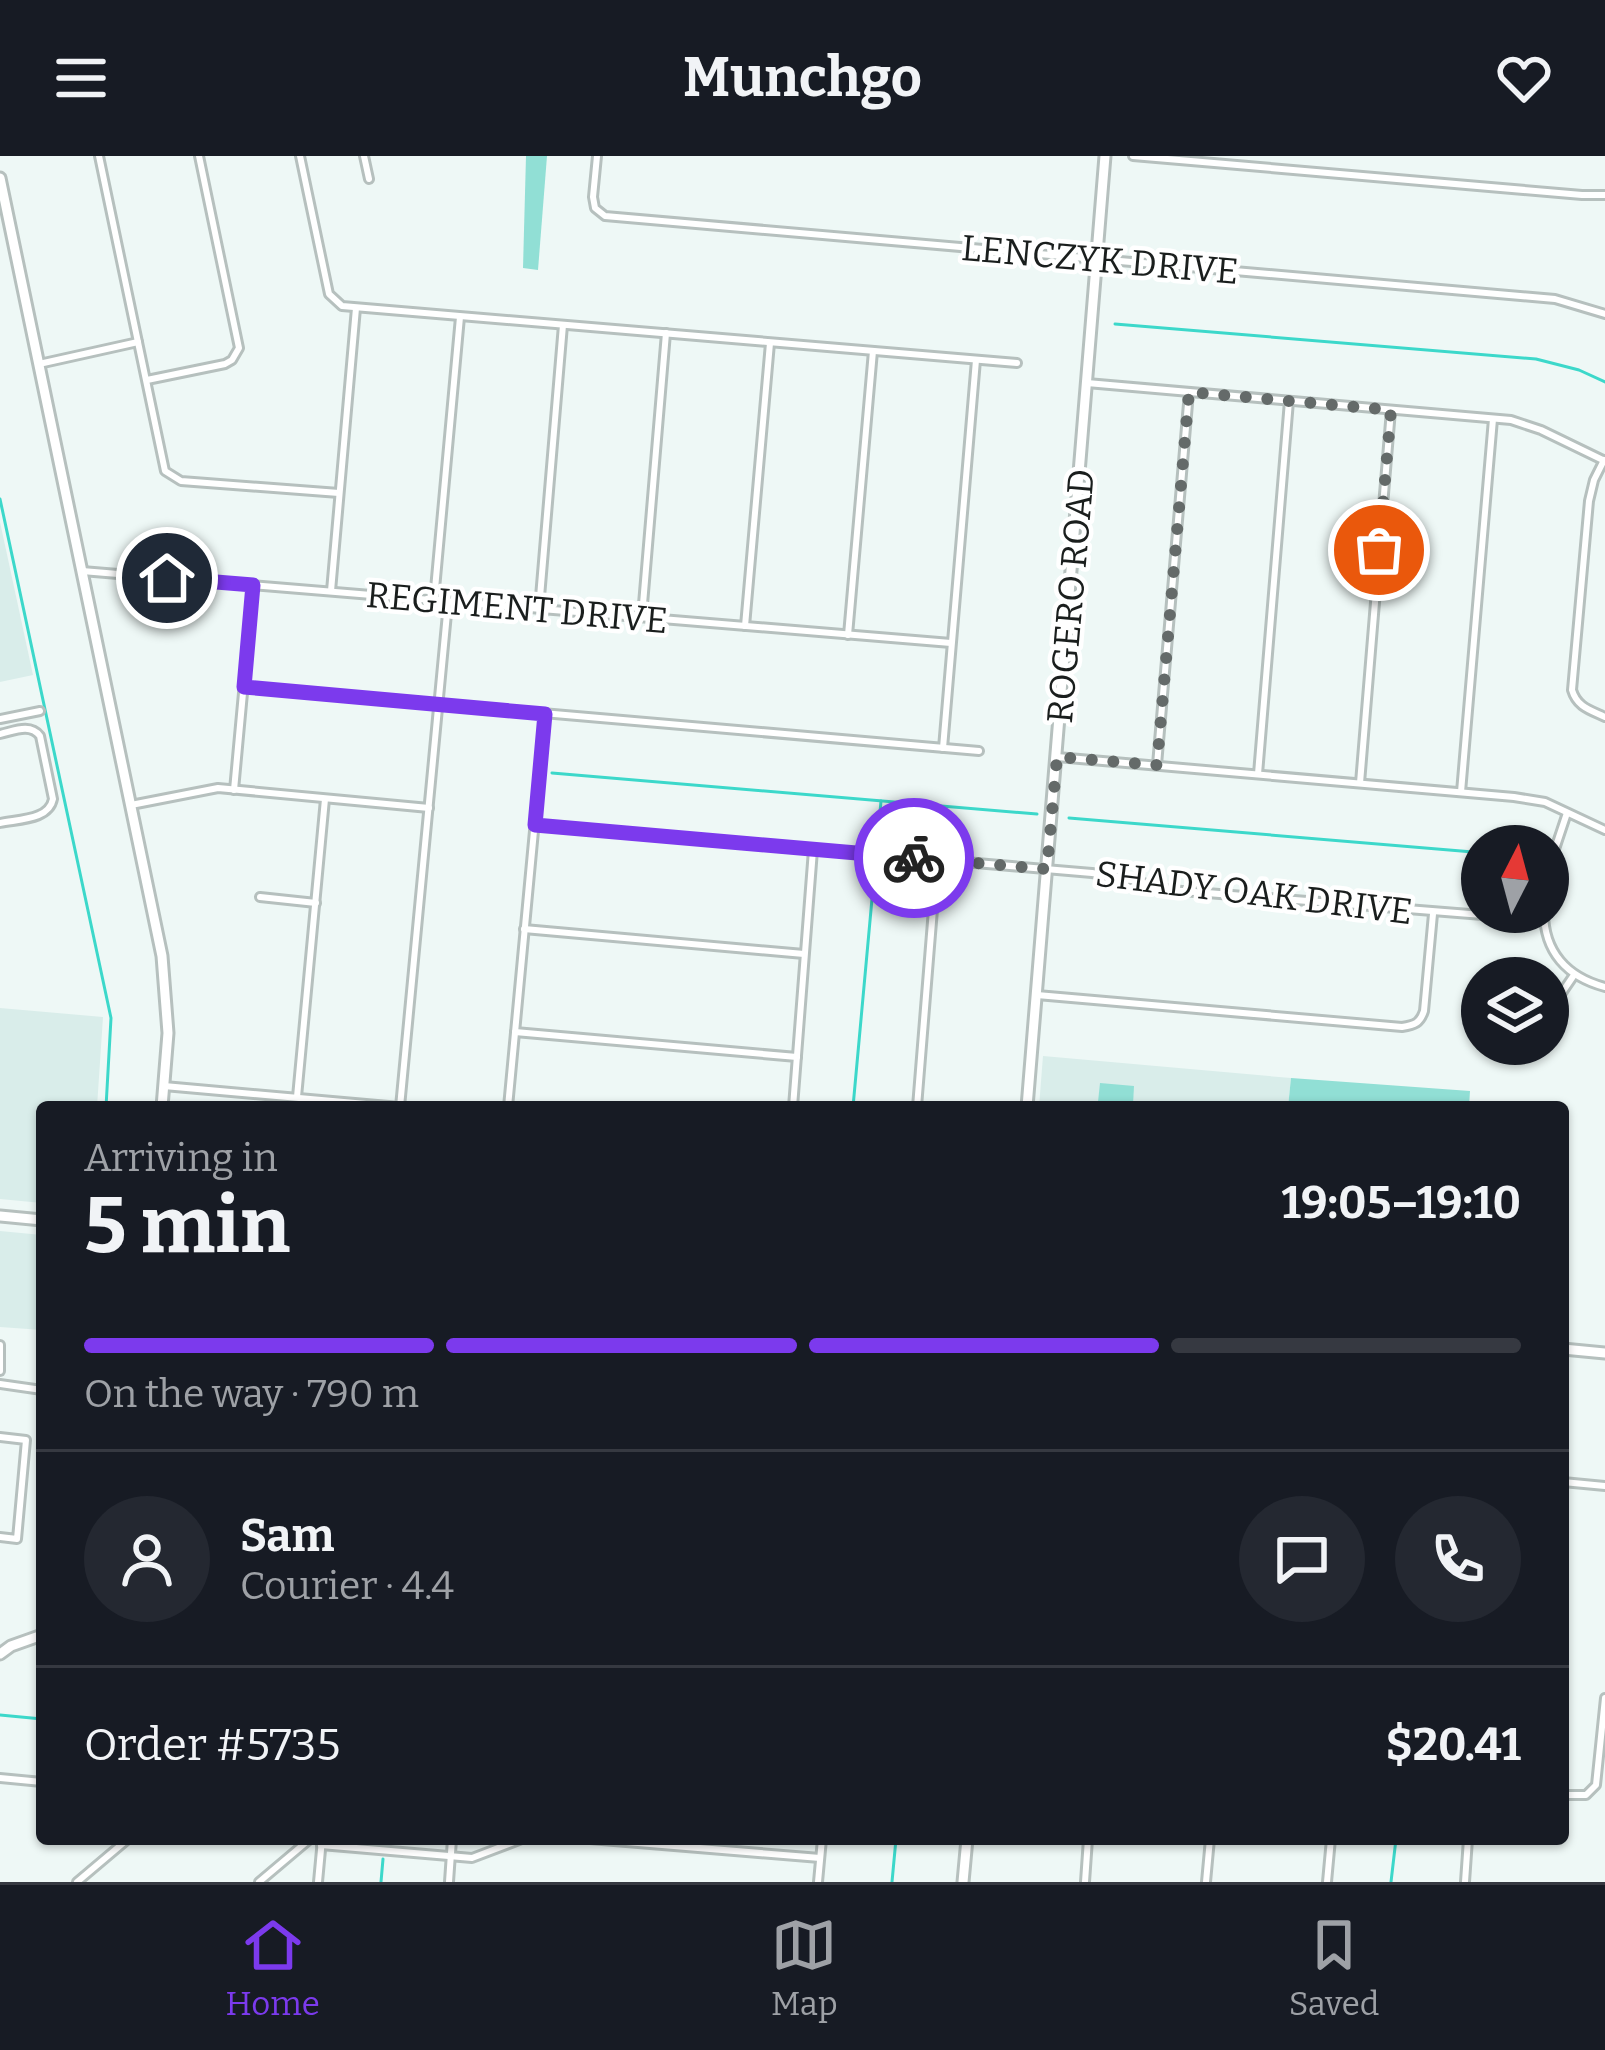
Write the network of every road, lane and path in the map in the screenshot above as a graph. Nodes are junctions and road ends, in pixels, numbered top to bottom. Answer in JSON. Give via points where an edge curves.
{"nodes":[{"id":1,"x":99,"y":156,"type":"edge"},
{"id":2,"x":199,"y":156,"type":"edge"},
{"id":3,"x":300,"y":156,"type":"edge"},
{"id":4,"x":364,"y":156,"type":"edge"},
{"id":5,"x":597,"y":156,"type":"edge"},
{"id":6,"x":1105,"y":156,"type":"edge"},
{"id":7,"x":1133,"y":156,"type":"edge"},
{"id":8,"x":1222,"y":160,"type":"edge"},
{"id":9,"x":0,"y":178,"type":"edge"},
{"id":10,"x":369,"y":179,"type":"dead end"},
{"id":11,"x":1605,"y":195,"type":"edge"},
{"id":12,"x":1097,"y":258,"type":"junction"},
{"id":13,"x":356,"y":308,"type":"junction"},
{"id":14,"x":1605,"y":314,"type":"edge"},
{"id":15,"x":460,"y":316,"type":"junction"},
{"id":16,"x":562,"y":325,"type":"junction"},
{"id":17,"x":665,"y":333,"type":"junction"},
{"id":18,"x":138,"y":342,"type":"junction"},
{"id":19,"x":770,"y":342,"type":"junction"},
{"id":20,"x":873,"y":351,"type":"junction"},
{"id":21,"x":976,"y":360,"type":"junction"},
{"id":22,"x":1017,"y":363,"type":"dead end"},
{"id":23,"x":38,"y":364,"type":"junction"},
{"id":24,"x":146,"y":380,"type":"junction"},
{"id":25,"x":1087,"y":383,"type":"junction"},
{"id":26,"x":1189,"y":392,"type":"junction"},
{"id":27,"x":1289,"y":401,"type":"junction"},
{"id":28,"x":1391,"y":410,"type":"junction"},
{"id":29,"x":1493,"y":418,"type":"junction"},
{"id":30,"x":1604,"y":461,"type":"edge"},
{"id":31,"x":339,"y":493,"type":"junction"},
{"id":32,"x":82,"y":571,"type":"junction"},
{"id":33,"x":253,"y":585,"type":"junction"},
{"id":34,"x":331,"y":591,"type":"junction"},
{"id":35,"x":434,"y":600,"type":"junction"},
{"id":36,"x":448,"y":601,"type":"junction"},
{"id":37,"x":539,"y":609,"type":"junction"},
{"id":38,"x":641,"y":616,"type":"junction"},
{"id":39,"x":745,"y":626,"type":"junction"},
{"id":40,"x":848,"y":634,"type":"junction"},
{"id":41,"x":951,"y":644,"type":"junction"},
{"id":42,"x":244,"y":687,"type":"junction"},
{"id":43,"x":439,"y":704,"type":"junction"},
{"id":44,"x":40,"y":711,"type":"dead end"},
{"id":45,"x":545,"y":714,"type":"junction"},
{"id":46,"x":1605,"y":717,"type":"edge"},
{"id":47,"x":0,"y":719,"type":"edge"},
{"id":48,"x":0,"y":734,"type":"edge"},
{"id":49,"x":943,"y":748,"type":"junction"},
{"id":50,"x":979,"y":751,"type":"dead end"},
{"id":51,"x":1057,"y":757,"type":"junction"},
{"id":52,"x":1157,"y":765,"type":"junction"},
{"id":53,"x":1258,"y":774,"type":"junction"},
{"id":54,"x":1360,"y":783,"type":"junction"},
{"id":55,"x":234,"y":790,"type":"junction"},
{"id":56,"x":1461,"y":792,"type":"junction"},
{"id":57,"x":325,"y":799,"type":"junction"},
{"id":58,"x":131,"y":805,"type":"junction"},
{"id":59,"x":429,"y":808,"type":"junction"},
{"id":60,"x":1568,"y":813,"type":"junction"},
{"id":61,"x":0,"y":823,"type":"edge"},
{"id":62,"x":535,"y":825,"type":"junction"},
{"id":63,"x":1564,"y":825,"type":"edge"},
{"id":64,"x":1605,"y":830,"type":"edge"},
{"id":65,"x":813,"y":850,"type":"junction"},
{"id":66,"x":938,"y":860,"type":"junction"},
{"id":67,"x":1047,"y":869,"type":"junction"},
{"id":68,"x":260,"y":896,"type":"dead end"},
{"id":69,"x":316,"y":903,"type":"junction"},
{"id":70,"x":1433,"y":913,"type":"junction"},
{"id":71,"x":1461,"y":914,"type":"edge"},
{"id":72,"x":524,"y":929,"type":"junction"},
{"id":73,"x":1547,"y":933,"type":"edge"},
{"id":74,"x":804,"y":954,"type":"junction"},
{"id":75,"x":1574,"y":975,"type":"junction"},
{"id":76,"x":1569,"y":982,"type":"edge"},
{"id":77,"x":1605,"y":987,"type":"edge"},
{"id":78,"x":1036,"y":995,"type":"junction"},
{"id":79,"x":515,"y":1032,"type":"junction"},
{"id":80,"x":797,"y":1057,"type":"junction"},
{"id":81,"x":164,"y":1086,"type":"junction"},
{"id":82,"x":297,"y":1097,"type":"junction"},
{"id":83,"x":163,"y":1101,"type":"edge"},
{"id":84,"x":338,"y":1101,"type":"edge"},
{"id":85,"x":401,"y":1101,"type":"edge"},
{"id":86,"x":509,"y":1101,"type":"edge"},
{"id":87,"x":793,"y":1101,"type":"edge"},
{"id":88,"x":918,"y":1101,"type":"edge"},
{"id":89,"x":1027,"y":1101,"type":"edge"},
{"id":90,"x":0,"y":1216,"type":"edge"},
{"id":91,"x":36,"y":1219,"type":"edge"},
{"id":92,"x":0,"y":1345,"type":"edge"},
{"id":93,"x":1569,"y":1350,"type":"edge"},
{"id":94,"x":1605,"y":1353,"type":"edge"},
{"id":95,"x":0,"y":1370,"type":"edge"},
{"id":96,"x":0,"y":1384,"type":"edge"},
{"id":97,"x":36,"y":1389,"type":"edge"},
{"id":98,"x":0,"y":1437,"type":"edge"},
{"id":99,"x":1569,"y":1483,"type":"edge"},
{"id":100,"x":1605,"y":1486,"type":"edge"},
{"id":101,"x":0,"y":1537,"type":"edge"},
{"id":102,"x":36,"y":1637,"type":"edge"},
{"id":103,"x":0,"y":1654,"type":"edge"},
{"id":104,"x":1605,"y":1698,"type":"edge"},
{"id":105,"x":0,"y":1778,"type":"edge"},
{"id":106,"x":36,"y":1781,"type":"edge"},
{"id":107,"x":1569,"y":1795,"type":"edge"},
{"id":108,"x":121,"y":1845,"type":"edge"},
{"id":109,"x":303,"y":1845,"type":"edge"},
{"id":110,"x":322,"y":1845,"type":"edge"},
{"id":111,"x":348,"y":1845,"type":"edge"},
{"id":112,"x":452,"y":1845,"type":"edge"},
{"id":113,"x":507,"y":1845,"type":"edge"},
{"id":114,"x":663,"y":1845,"type":"edge"},
{"id":115,"x":821,"y":1845,"type":"edge"},
{"id":116,"x":967,"y":1845,"type":"edge"},
{"id":117,"x":1087,"y":1845,"type":"edge"},
{"id":118,"x":1209,"y":1845,"type":"edge"},
{"id":119,"x":1331,"y":1845,"type":"edge"},
{"id":120,"x":1468,"y":1845,"type":"edge"},
{"id":121,"x":451,"y":1857,"type":"junction"},
{"id":122,"x":820,"y":1858,"type":"junction"},
{"id":123,"x":77,"y":1882,"type":"edge"},
{"id":124,"x":259,"y":1882,"type":"edge"},
{"id":125,"x":319,"y":1882,"type":"edge"},
{"id":126,"x":449,"y":1882,"type":"edge"},
{"id":127,"x":818,"y":1882,"type":"edge"},
{"id":128,"x":964,"y":1882,"type":"edge"},
{"id":129,"x":1084,"y":1882,"type":"edge"},
{"id":130,"x":1206,"y":1882,"type":"edge"},
{"id":131,"x":1328,"y":1882,"type":"edge"},
{"id":132,"x":1465,"y":1882,"type":"edge"}],
"edges":[{"from":1,"to":18,"type":"street"},
{"from":2,"to":24,"type":"street","via":[[237,355]]},
{"from":3,"to":13,"type":"street","via":[[329,294]]},
{"from":4,"to":10,"type":"street"},
{"from":5,"to":12,"type":"street","name":"LENCZYK DRIVE","via":[[593,197],[604,216]]},
{"from":6,"to":12,"type":"main road","name":"ROGERO ROAD"},
{"from":7,"to":8,"type":"street"},
{"from":8,"to":11,"type":"street"},
{"from":9,"to":23,"type":"main road"},
{"from":12,"to":14,"type":"street","name":"LENCZYK DRIVE","via":[[1555,299]]},
{"from":12,"to":25,"type":"main road","name":"ROGERO ROAD"},
{"from":13,"to":15,"type":"street"},
{"from":13,"to":31,"type":"street"},
{"from":15,"to":16,"type":"street"},
{"from":15,"to":35,"type":"street"},
{"from":16,"to":17,"type":"street"},
{"from":16,"to":37,"type":"street"},
{"from":17,"to":19,"type":"street"},
{"from":17,"to":38,"type":"street"},
{"from":18,"to":23,"type":"street"},
{"from":18,"to":24,"type":"street"},
{"from":19,"to":20,"type":"street"},
{"from":19,"to":39,"type":"street"},
{"from":20,"to":21,"type":"street"},
{"from":20,"to":40,"type":"street"},
{"from":21,"to":22,"type":"street"},
{"from":21,"to":41,"type":"street"},
{"from":23,"to":32,"type":"main road"},
{"from":24,"to":31,"type":"street","via":[[170,476]]},
{"from":25,"to":26,"type":"street"},
{"from":25,"to":51,"type":"main road","name":"ROGERO ROAD"},
{"from":26,"to":27,"type":"street"},
{"from":26,"to":52,"type":"street"},
{"from":27,"to":28,"type":"street"},
{"from":27,"to":53,"type":"street"},
{"from":28,"to":29,"type":"street"},
{"from":28,"to":54,"type":"street"},
{"from":29,"to":30,"type":"street","via":[[1526,424]]},
{"from":29,"to":56,"type":"street"},
{"from":30,"to":46,"type":"street","via":[[1589,501],[1573,690],[1582,706]]},
{"from":31,"to":34,"type":"street"},
{"from":32,"to":33,"type":"street","name":"REGIMENT DRIVE"},
{"from":32,"to":58,"type":"main road"},
{"from":33,"to":34,"type":"street","name":"REGIMENT DRIVE"},
{"from":33,"to":42,"type":"street"},
{"from":34,"to":35,"type":"street","name":"REGIMENT DRIVE"},
{"from":35,"to":36,"type":"street","name":"REGIMENT DRIVE"},
{"from":36,"to":37,"type":"street","name":"REGIMENT DRIVE"},
{"from":36,"to":43,"type":"street"},
{"from":37,"to":38,"type":"street","name":"REGIMENT DRIVE"},
{"from":38,"to":39,"type":"street","name":"REGIMENT DRIVE"},
{"from":39,"to":40,"type":"street","name":"REGIMENT DRIVE"},
{"from":40,"to":41,"type":"street","name":"REGIMENT DRIVE"},
{"from":41,"to":49,"type":"street"},
{"from":42,"to":43,"type":"street"},
{"from":42,"to":55,"type":"street"},
{"from":43,"to":45,"type":"street"},
{"from":43,"to":59,"type":"street"},
{"from":44,"to":47,"type":"street"},
{"from":45,"to":49,"type":"street"},
{"from":45,"to":62,"type":"street"},
{"from":48,"to":61,"type":"street","via":[[28,728],[40,736],[53,800],[47,813]]},
{"from":49,"to":50,"type":"street"},
{"from":51,"to":52,"type":"street"},
{"from":51,"to":67,"type":"main road","name":"ROGERO ROAD"},
{"from":52,"to":53,"type":"street"},
{"from":53,"to":54,"type":"street"},
{"from":54,"to":56,"type":"street"},
{"from":55,"to":57,"type":"street"},
{"from":55,"to":58,"type":"street"},
{"from":56,"to":60,"type":"street","via":[[1530,799]]},
{"from":57,"to":59,"type":"street"},
{"from":57,"to":69,"type":"street"},
{"from":58,"to":81,"type":"main road","via":[[165,976]]},
{"from":59,"to":85,"type":"street"},
{"from":60,"to":63,"type":"street"},
{"from":60,"to":64,"type":"street"},
{"from":62,"to":65,"type":"street","name":"SHADY OAK DRIVE"},
{"from":62,"to":72,"type":"street"},
{"from":65,"to":66,"type":"street","name":"SHADY OAK DRIVE"},
{"from":65,"to":74,"type":"street"},
{"from":66,"to":67,"type":"street","name":"SHADY OAK DRIVE"},
{"from":66,"to":88,"type":"street"},
{"from":67,"to":70,"type":"street","name":"SHADY OAK DRIVE","via":[[1170,890]]},
{"from":67,"to":78,"type":"main road","name":"ROGERO ROAD"},
{"from":68,"to":69,"type":"street"},
{"from":69,"to":82,"type":"street"},
{"from":70,"to":71,"type":"street","name":"SHADY OAK DRIVE"},
{"from":70,"to":78,"type":"street","via":[[1424,1011],[1414,1025]]},
{"from":72,"to":74,"type":"street"},
{"from":72,"to":79,"type":"street"},
{"from":73,"to":75,"type":"street"},
{"from":74,"to":80,"type":"street"},
{"from":75,"to":76,"type":"street"},
{"from":75,"to":77,"type":"street"},
{"from":78,"to":89,"type":"main road","name":"ROGERO ROAD"},
{"from":79,"to":80,"type":"street"},
{"from":79,"to":86,"type":"street"},
{"from":80,"to":87,"type":"street"},
{"from":81,"to":82,"type":"street"},
{"from":81,"to":83,"type":"main road"},
{"from":82,"to":84,"type":"street"},
{"from":90,"to":91,"type":"main road"},
{"from":92,"to":95,"type":"street"},
{"from":93,"to":94,"type":"main road"},
{"from":96,"to":97,"type":"street"},
{"from":98,"to":101,"type":"street","via":[[26,1440],[17,1539]]},
{"from":99,"to":100,"type":"street"},
{"from":102,"to":103,"type":"main road"},
{"from":104,"to":107,"type":"street","via":[[1599,1778],[1592,1791]]},
{"from":105,"to":106,"type":"street"},
{"from":108,"to":123,"type":"street"},
{"from":109,"to":124,"type":"street"},
{"from":110,"to":125,"type":"street"},
{"from":111,"to":121,"type":"street"},
{"from":112,"to":121,"type":"street"},
{"from":113,"to":121,"type":"street"},
{"from":114,"to":122,"type":"street"},
{"from":115,"to":122,"type":"street"},
{"from":116,"to":128,"type":"main road"},
{"from":117,"to":129,"type":"street"},
{"from":118,"to":130,"type":"street"},
{"from":119,"to":131,"type":"street"},
{"from":120,"to":132,"type":"street"},
{"from":121,"to":126,"type":"street"},
{"from":122,"to":127,"type":"street"}]}
